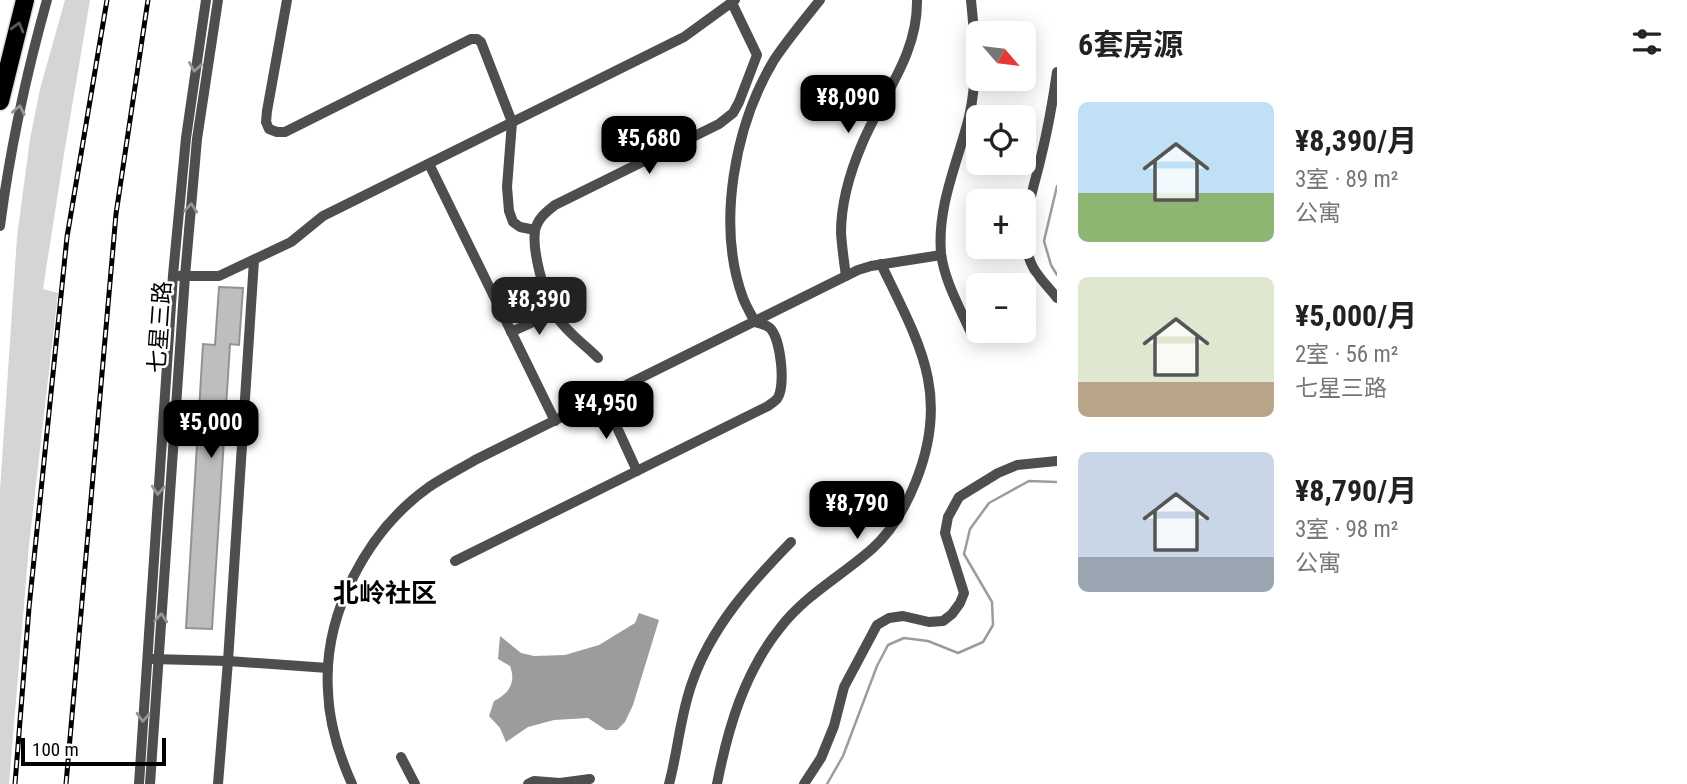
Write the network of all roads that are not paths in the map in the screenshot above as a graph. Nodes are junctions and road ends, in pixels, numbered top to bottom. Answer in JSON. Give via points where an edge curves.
{"nodes":[{"id":1,"x":24,"y":0,"type":"edge"},
{"id":2,"x":47,"y":0,"type":"edge"},
{"id":3,"x":206,"y":0,"type":"edge"},
{"id":4,"x":218,"y":0,"type":"edge"},
{"id":5,"x":287,"y":0,"type":"edge"},
{"id":6,"x":820,"y":0,"type":"edge"},
{"id":7,"x":917,"y":0,"type":"edge"},
{"id":8,"x":971,"y":0,"type":"edge"},
{"id":9,"x":733,"y":2,"type":"edge"},
{"id":10,"x":1057,"y":72,"type":"edge"},
{"id":11,"x":0,"y":101,"type":"edge"},
{"id":12,"x":512,"y":122,"type":"junction"},
{"id":13,"x":429,"y":164,"type":"junction"},
{"id":14,"x":0,"y":226,"type":"edge"},
{"id":15,"x":535,"y":230,"type":"junction"},
{"id":16,"x":942,"y":254,"type":"junction"},
{"id":17,"x":254,"y":260,"type":"junction"},
{"id":18,"x":881,"y":264,"type":"junction"},
{"id":19,"x":178,"y":276,"type":"junction"},
{"id":20,"x":846,"y":276,"type":"junction"},
{"id":21,"x":1057,"y":298,"type":"edge"},
{"id":22,"x":553,"y":313,"type":"junction"},
{"id":23,"x":966,"y":321,"type":"edge"},
{"id":24,"x":755,"y":322,"type":"junction"},
{"id":25,"x":511,"y":332,"type":"junction"},
{"id":26,"x":598,"y":358,"type":"dead end"},
{"id":27,"x":603,"y":397,"type":"junction"},
{"id":28,"x":555,"y":421,"type":"junction"},
{"id":29,"x":1057,"y":461,"type":"edge"},
{"id":30,"x":637,"y":471,"type":"junction"},
{"id":31,"x":791,"y":542,"type":"dead end"},
{"id":32,"x":455,"y":561,"type":"dead end"},
{"id":33,"x":152,"y":659,"type":"junction"},
{"id":34,"x":228,"y":661,"type":"junction"},
{"id":35,"x":328,"y":668,"type":"junction"},
{"id":36,"x":401,"y":757,"type":"dead end"},
{"id":37,"x":590,"y":779,"type":"dead end"},
{"id":38,"x":139,"y":784,"type":"edge"},
{"id":39,"x":150,"y":784,"type":"edge"},
{"id":40,"x":218,"y":784,"type":"edge"},
{"id":41,"x":352,"y":784,"type":"edge"},
{"id":42,"x":415,"y":784,"type":"edge"},
{"id":43,"x":528,"y":784,"type":"edge"},
{"id":44,"x":669,"y":784,"type":"edge"},
{"id":45,"x":717,"y":784,"type":"edge"},
{"id":46,"x":804,"y":784,"type":"edge"}],
"edges":[{"from":11,"to":1,"type":"highway","one_way":true},
{"from":14,"to":2,"type":"street","one_way":true,"via":[[21,100]]},
{"from":3,"to":19,"type":"street","name":"七星三路","one_way":true,"via":[[186,138]]},
{"from":19,"to":4,"type":"street","name":"七星三路","one_way":true},
{"from":5,"to":12,"type":"street","via":[[267,111],[270,129],[285,132],[471,39],[481,42]]},
{"from":6,"to":24,"type":"street","via":[[774,61],[738,150],[732,241],[743,298]]},
{"from":7,"to":20,"type":"street","via":[[910,46],[863,142],[847,187],[841,235]]},
{"from":8,"to":16,"type":"street","via":[[974,88],[944,201]]},
{"from":9,"to":12,"type":"street","via":[[684,37]]},
{"from":9,"to":15,"type":"street","via":[[757,55],[733,113],[555,205]]},
{"from":10,"to":21,"type":"street","via":[[1026,225],[1031,264]]},
{"from":12,"to":13,"type":"street"},
{"from":12,"to":15,"type":"street","via":[[509,211],[513,222]]},
{"from":13,"to":17,"type":"street","via":[[323,216],[291,242]]},
{"from":13,"to":25,"type":"street"},
{"from":15,"to":22,"type":"street","via":[[540,274]]},
{"from":16,"to":18,"type":"street"},
{"from":16,"to":23,"type":"street"},
{"from":17,"to":19,"type":"street","via":[[219,276]]},
{"from":17,"to":34,"type":"street"},
{"from":18,"to":20,"type":"street"},
{"from":18,"to":45,"type":"street","via":[[916,339],[931,390],[929,440],[922,465],[893,527],[794,611],[767,645],[733,717]]},
{"from":19,"to":33,"type":"street","name":"七星三路"},
{"from":20,"to":24,"type":"street"},
{"from":22,"to":25,"type":"street"},
{"from":22,"to":26,"type":"street"},
{"from":24,"to":27,"type":"street"},
{"from":24,"to":30,"type":"street","via":[[768,326],[778,344],[781,386],[777,399]]},
{"from":25,"to":28,"type":"street"},
{"from":27,"to":28,"type":"street"},
{"from":27,"to":30,"type":"street"},
{"from":28,"to":35,"type":"street","via":[[475,460],[429,487],[402,510],[378,537],[345,594]]},
{"from":29,"to":46,"type":"street","via":[[998,472],[960,497],[945,533],[964,593],[960,603],[943,621],[903,616],[877,625],[844,687],[821,758]]},
{"from":30,"to":32,"type":"street"},
{"from":31,"to":44,"type":"street","via":[[729,612],[708,648],[692,682]]},
{"from":33,"to":34,"type":"street"},
{"from":33,"to":38,"type":"street","name":"七星三路","one_way":true},
{"from":33,"to":39,"type":"street","name":"七星三路"},
{"from":34,"to":35,"type":"street"},
{"from":34,"to":40,"type":"street"},
{"from":35,"to":41,"type":"street","via":[[330,714]]},
{"from":36,"to":42,"type":"street"},
{"from":37,"to":43,"type":"street"}]}
